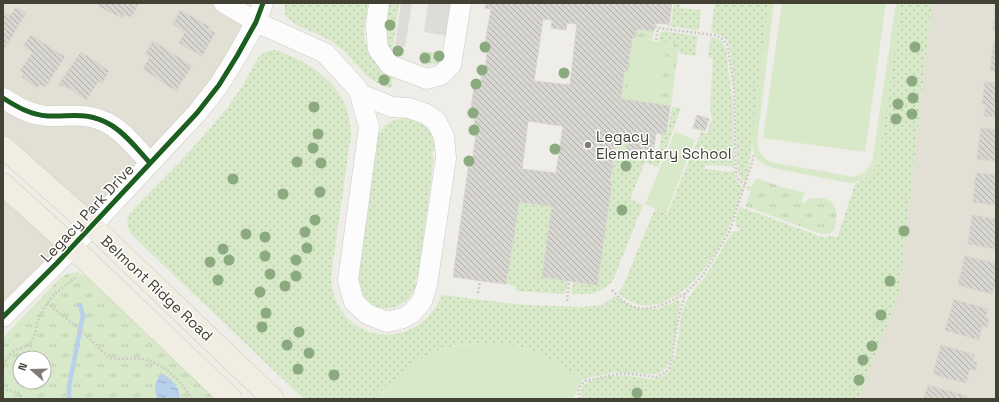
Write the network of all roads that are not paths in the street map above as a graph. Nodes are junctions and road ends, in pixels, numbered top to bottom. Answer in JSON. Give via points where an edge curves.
{"nodes":[{"id":1,"x":224,"y":3,"type":"edge"},
{"id":2,"x":264,"y":3,"type":"edge"},
{"id":3,"x":379,"y":3,"type":"edge"},
{"id":4,"x":462,"y":3,"type":"edge"},
{"id":5,"x":256,"y":22,"type":"junction"},
{"id":6,"x":360,"y":94,"type":"junction"},
{"id":7,"x":3,"y":98,"type":"edge"},
{"id":8,"x":3,"y":146,"type":"edge"},
{"id":9,"x":150,"y":163,"type":"junction"},
{"id":10,"x":3,"y":184,"type":"edge"},
{"id":11,"x":92,"y":226,"type":"junction"},
{"id":12,"x":72,"y":247,"type":"junction"},
{"id":13,"x":5,"y":311,"type":"edge"},
{"id":14,"x":231,"y":399,"type":"edge"},
{"id":15,"x":274,"y":399,"type":"edge"}],
"edges":[{"from":1,"to":5,"type":"street"},
{"from":2,"to":5,"type":"street","name":"Legacy Park Drive"},
{"from":3,"to":4,"type":"street","via":[[376,26],[378,49],[390,65],[427,79],[441,75],[451,65]]},
{"from":5,"to":6,"type":"street","via":[[325,53]]},
{"from":5,"to":9,"type":"street","name":"Legacy Park Drive","via":[[219,85],[197,113]]},
{"from":6,"to":6,"type":"street","via":[[369,127],[348,280],[354,302],[367,314],[387,322],[412,313],[422,301],[427,285],[446,158],[444,136],[436,121],[426,114],[409,108],[392,107]]},
{"from":7,"to":9,"type":"street","via":[[34,114],[78,114],[106,122],[124,135]]},
{"from":8,"to":11,"type":"main road","name":"Belmont Ridge Road"},
{"from":9,"to":11,"type":"street","name":"Legacy Park Drive"},
{"from":10,"to":12,"type":"main road","name":"Belmont Ridge Road"},
{"from":11,"to":12,"type":"street","name":"Legacy Park Drive"},
{"from":11,"to":15,"type":"main road","name":"Belmont Ridge Road"},
{"from":12,"to":13,"type":"street","name":"Legacy Park Drive"},
{"from":12,"to":14,"type":"main road","name":"Belmont Ridge Road"}]}
